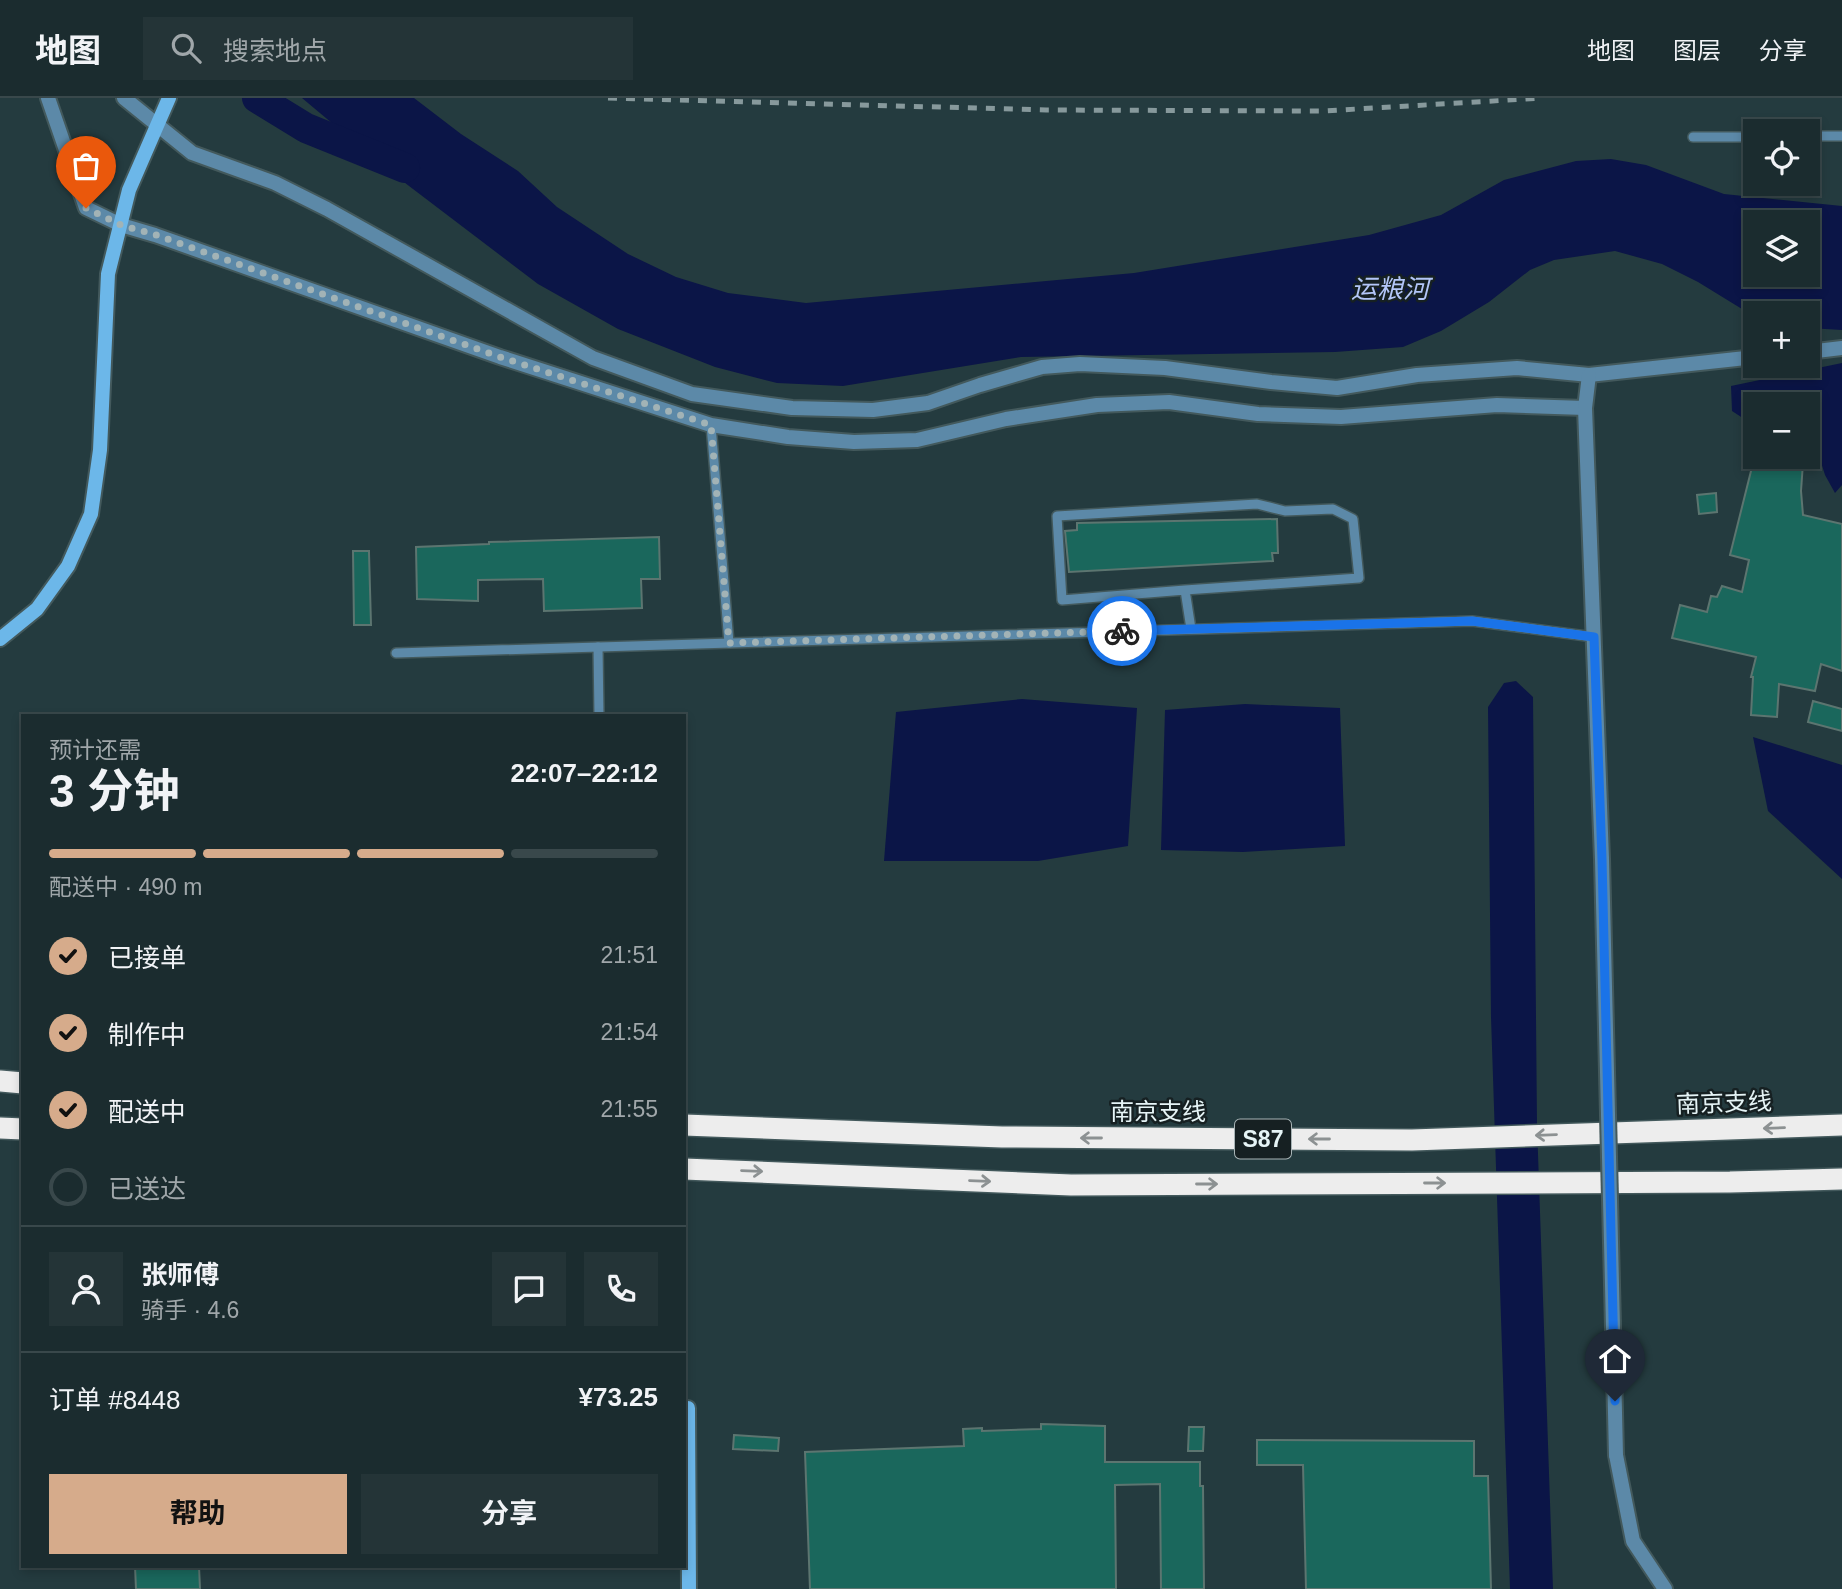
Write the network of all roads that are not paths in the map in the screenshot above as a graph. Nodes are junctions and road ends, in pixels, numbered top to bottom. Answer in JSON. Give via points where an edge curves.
{"nodes":[{"id":1,"x":48,"y":98,"type":"edge"},
{"id":2,"x":124,"y":98,"type":"edge"},
{"id":3,"x":169,"y":98,"type":"edge"},
{"id":4,"x":158,"y":122,"type":"junction"},
{"id":5,"x":1820,"y":136,"type":"edge"},
{"id":6,"x":1842,"y":136,"type":"edge"},
{"id":7,"x":1693,"y":137,"type":"dead end"},
{"id":8,"x":1743,"y":137,"type":"edge"},
{"id":9,"x":121,"y":225,"type":"junction"},
{"id":10,"x":1842,"y":348,"type":"edge"},
{"id":11,"x":1820,"y":351,"type":"edge"},
{"id":12,"x":1743,"y":358,"type":"edge"},
{"id":13,"x":1589,"y":375,"type":"junction"},
{"id":14,"x":1585,"y":408,"type":"junction"},
{"id":15,"x":711,"y":425,"type":"junction"},
{"id":16,"x":1185,"y":590,"type":"junction"},
{"id":17,"x":1191,"y":629,"type":"junction"},
{"id":18,"x":1594,"y":637,"type":"junction"},
{"id":19,"x":0,"y":639,"type":"edge"},
{"id":20,"x":729,"y":643,"type":"junction"},
{"id":21,"x":598,"y":647,"type":"junction"},
{"id":22,"x":396,"y":653,"type":"dead end"},
{"id":23,"x":599,"y":714,"type":"edge"},
{"id":24,"x":0,"y":1081,"type":"edge"},
{"id":25,"x":21,"y":1083,"type":"edge"},
{"id":26,"x":686,"y":1125,"type":"edge"},
{"id":27,"x":1842,"y":1125,"type":"edge"},
{"id":28,"x":0,"y":1128,"type":"edge"},
{"id":29,"x":21,"y":1129,"type":"edge"},
{"id":30,"x":686,"y":1169,"type":"edge"},
{"id":31,"x":1842,"y":1179,"type":"edge"},
{"id":32,"x":688,"y":1408,"type":"dead end"},
{"id":33,"x":689,"y":1589,"type":"edge"},
{"id":34,"x":1665,"y":1589,"type":"edge"}],
"edges":[{"from":1,"to":9,"type":"street","via":[[86,208]]},
{"from":2,"to":4,"type":"street"},
{"from":3,"to":4,"type":"street"},
{"from":4,"to":9,"type":"street"},
{"from":4,"to":13,"type":"street","via":[[192,153],[275,183],[327,209],[593,358],[692,394],[792,408],[873,410],[928,403],[1042,367],[1080,364],[1165,368],[1337,388],[1418,375],[1517,368]]},
{"from":5,"to":6,"type":"lane"},
{"from":7,"to":8,"type":"lane"},
{"from":9,"to":15,"type":"street"},
{"from":9,"to":19,"type":"street","via":[[108,274],[100,450],[91,514],[68,566],[37,609]]},
{"from":10,"to":11,"type":"street"},
{"from":12,"to":13,"type":"street"},
{"from":13,"to":14,"type":"street"},
{"from":14,"to":15,"type":"street","via":[[1497,405],[1341,417],[1258,414],[1169,402],[1097,405],[1006,419],[917,440],[855,442]]},
{"from":14,"to":18,"type":"street"},
{"from":15,"to":20,"type":"lane"},
{"from":16,"to":16,"type":"lane","via":[[1359,578],[1353,519],[1333,509],[1285,512],[1256,504],[1057,516],[1062,600]]},
{"from":16,"to":17,"type":"lane"},
{"from":17,"to":18,"type":"lane","via":[[1472,621]]},
{"from":17,"to":20,"type":"lane"},
{"from":18,"to":34,"type":"street","bridge":true,"via":[[1616,1455],[1633,1541]]},
{"from":20,"to":21,"type":"lane"},
{"from":21,"to":22,"type":"lane"},
{"from":21,"to":23,"type":"lane"},
{"from":24,"to":25,"type":"highway"},
{"from":27,"to":26,"type":"highway","name":"南京支线","number":"S87","one_way":true,"via":[[1412,1140],[1002,1137]]},
{"from":28,"to":29,"type":"highway"},
{"from":30,"to":31,"type":"highway","number":"S87","one_way":true,"via":[[1071,1185]]},
{"from":32,"to":33,"type":"street"}]}
